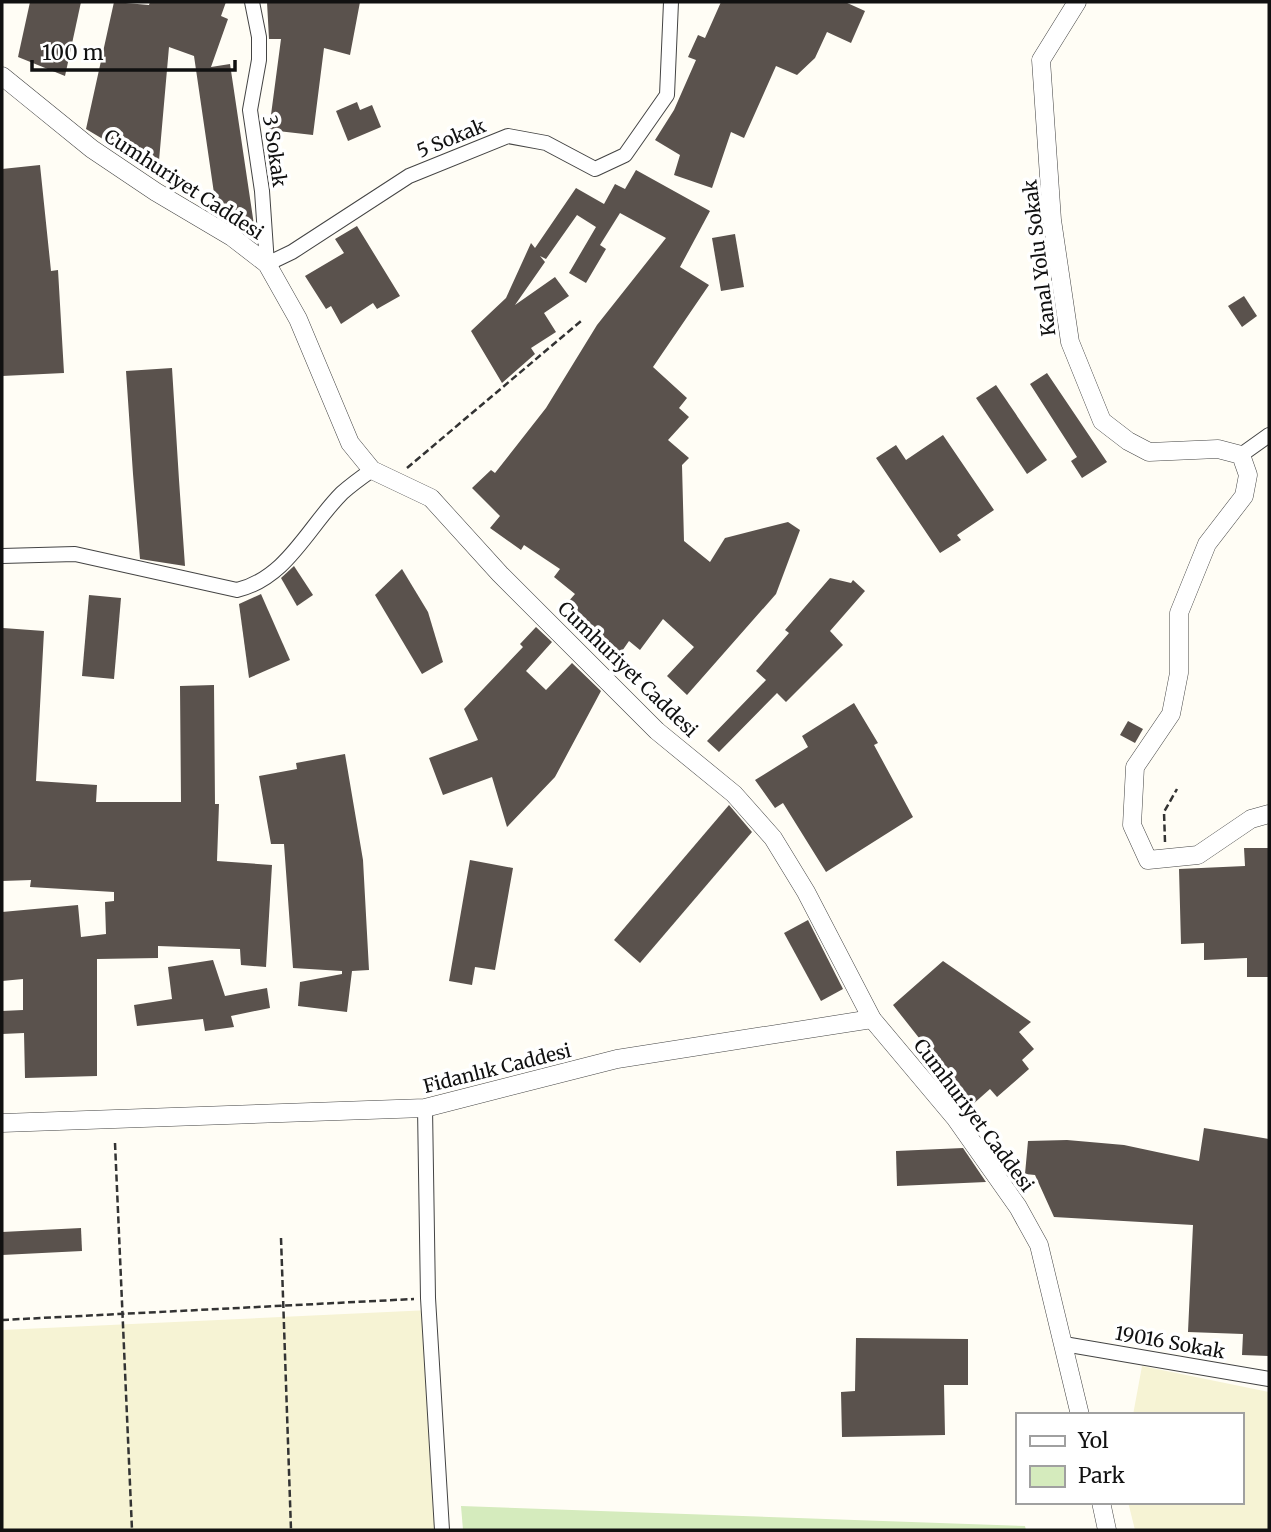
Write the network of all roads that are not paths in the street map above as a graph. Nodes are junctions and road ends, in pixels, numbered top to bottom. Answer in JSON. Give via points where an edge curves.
{"nodes":[{"id":1,"x":252,"y":2,"type":"edge"},
{"id":2,"x":671,"y":2,"type":"edge"},
{"id":3,"x":1077,"y":2,"type":"edge"},
{"id":4,"x":2,"y":76,"type":"edge"},
{"id":5,"x":267,"y":264,"type":"junction"},
{"id":6,"x":1269,"y":435,"type":"edge"},
{"id":7,"x":1241,"y":455,"type":"junction"},
{"id":8,"x":372,"y":470,"type":"junction"},
{"id":9,"x":2,"y":556,"type":"edge"},
{"id":10,"x":1269,"y":814,"type":"edge"},
{"id":11,"x":872,"y":1019,"type":"junction"},
{"id":12,"x":425,"y":1108,"type":"junction"},
{"id":13,"x":2,"y":1123,"type":"edge"},
{"id":14,"x":1064,"y":1344,"type":"junction"},
{"id":15,"x":1269,"y":1379,"type":"edge"},
{"id":16,"x":1080,"y":1413,"type":"edge"},
{"id":17,"x":1101,"y":1504,"type":"edge"},
{"id":18,"x":442,"y":1530,"type":"edge"},
{"id":19,"x":1107,"y":1530,"type":"edge"}],
"edges":[{"from":1,"to":5,"type":"street","name":"3 Sokak","via":[[259,61],[250,110]]},
{"from":2,"to":5,"type":"street","name":"5 Sokak","via":[[667,95],[625,155],[595,169],[546,143],[508,136],[409,176]]},
{"from":3,"to":7,"type":"street","name":"Kanal Yolu Sokak","via":[[1041,60],[1052,220],[1070,342],[1102,422],[1128,441],[1149,452],[1217,449]]},
{"from":4,"to":5,"type":"street","name":"Cumhuriyet Caddesi","via":[[92,149]]},
{"from":5,"to":8,"type":"street","name":"Cumhuriyet Caddesi","via":[[298,319],[350,443]]},
{"from":6,"to":7,"type":"street"},
{"from":7,"to":10,"type":"street","via":[[1248,475],[1244,496],[1207,544],[1179,613],[1179,673],[1171,714],[1135,767],[1132,825],[1148,860],[1198,855],[1251,819]]},
{"from":8,"to":9,"type":"street","via":[[342,494],[308,538],[270,575],[237,590],[75,554]]},
{"from":8,"to":11,"type":"street","name":"Cumhuriyet Caddesi","via":[[431,498],[657,731],[734,794],[773,838]]},
{"from":11,"to":12,"type":"street","name":"Fidanlık Caddesi","via":[[617,1059]]},
{"from":11,"to":14,"type":"street","name":"Cumhuriyet Caddesi","via":[[956,1119],[1018,1207],[1039,1245]]},
{"from":12,"to":13,"type":"street","name":"Fidanlık Caddesi"},
{"from":12,"to":18,"type":"street","via":[[428,1298]]},
{"from":14,"to":15,"type":"street","name":"19016 Sokak"},
{"from":14,"to":16,"type":"street","name":"Cumhuriyet Caddesi"},
{"from":17,"to":19,"type":"street"}]}
